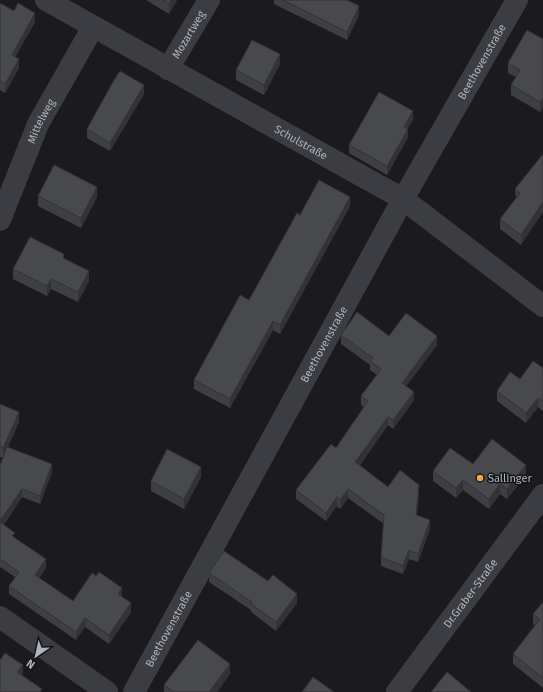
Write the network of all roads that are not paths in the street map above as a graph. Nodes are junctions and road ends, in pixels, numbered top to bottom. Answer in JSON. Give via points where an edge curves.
{"nodes":[{"id":1,"x":46,"y":0,"type":"edge"},
{"id":2,"x":209,"y":0,"type":"edge"},
{"id":3,"x":517,"y":0,"type":"edge"},
{"id":4,"x":93,"y":27,"type":"junction"},
{"id":5,"x":168,"y":69,"type":"junction"},
{"id":6,"x":404,"y":199,"type":"junction"},
{"id":7,"x":1,"y":215,"type":"edge"},
{"id":8,"x":543,"y":306,"type":"edge"},
{"id":9,"x":543,"y":495,"type":"edge"},
{"id":10,"x":0,"y":618,"type":"edge"},
{"id":11,"x":107,"y":692,"type":"edge"},
{"id":12,"x":134,"y":692,"type":"edge"},
{"id":13,"x":398,"y":692,"type":"edge"}],
"edges":[{"from":1,"to":4,"type":"street","name":"Schulstraße"},
{"from":2,"to":5,"type":"street","name":"Mozartweg"},
{"from":3,"to":6,"type":"street","name":"Beethovenstraße"},
{"from":4,"to":5,"type":"street","name":"Schulstraße"},
{"from":4,"to":7,"type":"street","name":"Mittelweg","via":[[38,124]]},
{"from":5,"to":6,"type":"street","name":"Schulstraße"},
{"from":6,"to":8,"type":"street","name":"Schulstraße"},
{"from":6,"to":12,"type":"street","name":"Beethovenstraße"},
{"from":9,"to":13,"type":"street","name":"Dr.Graber-Straße"},
{"from":10,"to":11,"type":"street"}]}
